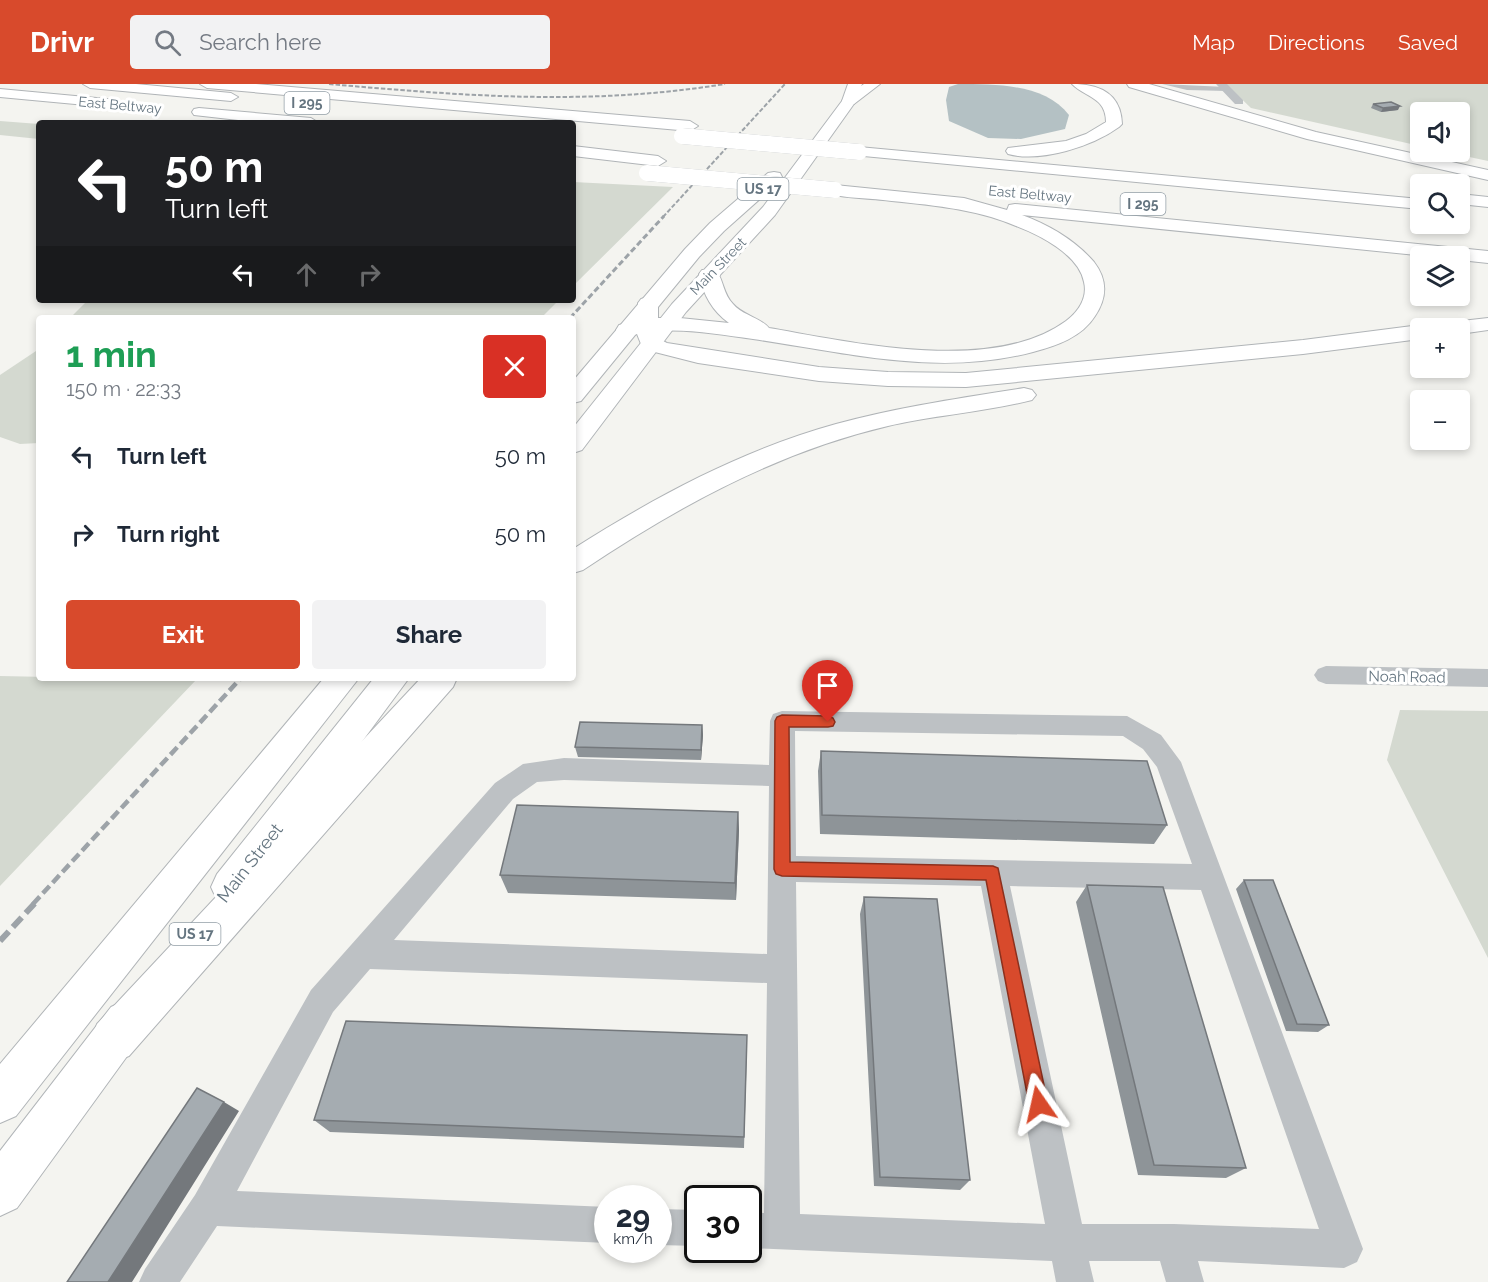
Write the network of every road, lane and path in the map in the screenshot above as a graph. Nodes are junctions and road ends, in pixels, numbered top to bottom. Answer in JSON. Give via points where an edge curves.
{"nodes":[{"id":1,"x":90,"y":84,"type":"edge"},
{"id":2,"x":207,"y":84,"type":"edge"},
{"id":3,"x":855,"y":84,"type":"edge"},
{"id":4,"x":873,"y":84,"type":"edge"},
{"id":5,"x":1079,"y":84,"type":"edge"},
{"id":6,"x":1134,"y":84,"type":"edge"},
{"id":7,"x":1165,"y":84,"type":"edge"},
{"id":8,"x":1223,"y":86,"type":"edge"},
{"id":9,"x":0,"y":93,"type":"edge"},
{"id":10,"x":0,"y":99,"type":"edge"},
{"id":11,"x":840,"y":99,"type":"junction"},
{"id":12,"x":1239,"y":102,"type":"dead end"},
{"id":13,"x":183,"y":111,"type":"dead end"},
{"id":14,"x":280,"y":120,"type":"edge"},
{"id":15,"x":490,"y":120,"type":"edge"},
{"id":16,"x":574,"y":120,"type":"edge"},
{"id":17,"x":576,"y":120,"type":"edge"},
{"id":18,"x":576,"y":127,"type":"edge"},
{"id":19,"x":686,"y":131,"type":"junction"},
{"id":20,"x":860,"y":146,"type":"junction"},
{"id":21,"x":975,"y":151,"type":"junction"},
{"id":22,"x":576,"y":152,"type":"edge"},
{"id":23,"x":576,"y":165,"type":"edge"},
{"id":24,"x":653,"y":167,"type":"junction"},
{"id":25,"x":1488,"y":175,"type":"edge"},
{"id":26,"x":840,"y":184,"type":"junction"},
{"id":27,"x":974,"y":189,"type":"dead end"},
{"id":28,"x":1009,"y":192,"type":"dead end"},
{"id":29,"x":1410,"y":195,"type":"edge"},
{"id":30,"x":944,"y":201,"type":"junction"},
{"id":31,"x":1470,"y":201,"type":"edge"},
{"id":32,"x":1488,"y":202,"type":"edge"},
{"id":33,"x":1410,"y":203,"type":"edge"},
{"id":34,"x":1147,"y":205,"type":"dead end"},
{"id":35,"x":1470,"y":208,"type":"edge"},
{"id":36,"x":1488,"y":210,"type":"edge"},
{"id":37,"x":1488,"y":257,"type":"edge"},
{"id":38,"x":709,"y":274,"type":"junction"},
{"id":39,"x":1488,"y":324,"type":"edge"},
{"id":40,"x":648,"y":325,"type":"junction"},
{"id":41,"x":1470,"y":326,"type":"edge"},
{"id":42,"x":1410,"y":334,"type":"edge"},
{"id":43,"x":771,"y":335,"type":"junction"},
{"id":44,"x":1303,"y":347,"type":"junction"},
{"id":45,"x":576,"y":393,"type":"edge"},
{"id":46,"x":576,"y":440,"type":"edge"},
{"id":47,"x":576,"y":561,"type":"edge"},
{"id":48,"x":1326,"y":675,"type":"dead end"},
{"id":49,"x":1488,"y":678,"type":"edge"},
{"id":50,"x":341,"y":681,"type":"edge"},
{"id":51,"x":391,"y":681,"type":"edge"},
{"id":52,"x":438,"y":681,"type":"edge"},
{"id":53,"x":782,"y":776,"type":"junction"},
{"id":54,"x":782,"y":869,"type":"junction"},
{"id":55,"x":993,"y":873,"type":"junction"},
{"id":56,"x":1211,"y":878,"type":"junction"},
{"id":57,"x":363,"y":954,"type":"junction"},
{"id":58,"x":782,"y":969,"type":"junction"},
{"id":59,"x":113,"y":1040,"type":"junction"},
{"id":60,"x":0,"y":1100,"type":"edge"},
{"id":61,"x":0,"y":1191,"type":"edge"},
{"id":62,"x":208,"y":1208,"type":"junction"},
{"id":63,"x":594,"y":1224,"type":"edge"},
{"id":64,"x":765,"y":1231,"type":"edge"},
{"id":65,"x":1174,"y":1242,"type":"junction"},
{"id":66,"x":1067,"y":1243,"type":"junction"},
{"id":67,"x":158,"y":1282,"type":"edge"},
{"id":68,"x":1075,"y":1282,"type":"edge"},
{"id":69,"x":1185,"y":1282,"type":"edge"}],
"edges":[{"from":1,"to":15,"type":"main road","name":"East Beltway","number":"I 295"},
{"from":2,"to":16,"type":"main road"},
{"from":3,"to":11,"type":"main road","name":"Main Street","number":"US 17"},
{"from":4,"to":11,"type":"main road"},
{"from":5,"to":21,"type":"main road","via":[[1108,100],[1115,112],[1114,124],[1101,135],[1057,148]]},
{"from":6,"to":25,"type":"main road","via":[[1313,136]]},
{"from":7,"to":8,"type":"lane","via":[[1186,88]]},
{"from":8,"to":12,"type":"street"},
{"from":9,"to":10,"type":"main road","name":"East Beltway","via":[[130,107]]},
{"from":11,"to":38,"type":"main road","name":"Main Street","number":"US 17","via":[[769,211]]},
{"from":11,"to":40,"type":"main road","name":"Main Street","number":"US 17","via":[[793,159],[717,227]]},
{"from":13,"to":14,"type":"main road","number":"I 295"},
{"from":17,"to":19,"type":"main road"},
{"from":18,"to":19,"type":"main road","name":"East Beltway","number":"I 295"},
{"from":19,"to":20,"type":"main road","name":"East Beltway","number":"I 295","bridge":true},
{"from":20,"to":21,"type":"main road"},
{"from":20,"to":33,"type":"main road","name":"East Beltway","number":"I 295"},
{"from":21,"to":29,"type":"main road"},
{"from":22,"to":24,"type":"main road"},
{"from":23,"to":24,"type":"main road"},
{"from":24,"to":26,"type":"main road","bridge":true},
{"from":26,"to":27,"type":"main road","name":"East Beltway"},
{"from":26,"to":30,"type":"main road"},
{"from":28,"to":34,"type":"main road","name":"East Beltway","number":"I 295"},
{"from":30,"to":37,"type":"main road"},
{"from":30,"to":43,"type":"main road","via":[[1038,228],[1080,256],[1093,276],[1095,294],[1087,314],[1064,333],[1039,344],[957,358],[918,358]]},
{"from":31,"to":32,"type":"main road"},
{"from":35,"to":36,"type":"main road"},
{"from":38,"to":40,"type":"main road","name":"Main Street","number":"US 17"},
{"from":38,"to":43,"type":"main road","via":[[718,303],[749,326]]},
{"from":39,"to":41,"type":"main road"},
{"from":40,"to":43,"type":"main road"},
{"from":40,"to":44,"type":"main road","via":[[660,348],[819,374],[888,380],[966,380]]},
{"from":40,"to":45,"type":"main road","name":"Main Street","number":"US 17"},
{"from":40,"to":46,"type":"main road","name":"Main Street","number":"US 17"},
{"from":42,"to":44,"type":"main road"},
{"from":44,"to":47,"type":"main road","via":[[885,419],[744,466],[622,529]]},
{"from":48,"to":49,"type":"street","name":"Noah Road"},
{"from":50,"to":60,"type":"main road","number":"US 17"},
{"from":51,"to":59,"type":"main road","name":"Main Street","number":"US 17"},
{"from":52,"to":59,"type":"main road"},
{"from":53,"to":54,"type":"street"},
{"from":53,"to":56,"type":"street","via":[[782,721],[1126,726],[1152,742],[1168,762]]},
{"from":53,"to":57,"type":"street","via":[[564,769],[532,772],[504,791]]},
{"from":54,"to":55,"type":"street"},
{"from":54,"to":58,"type":"street"},
{"from":55,"to":56,"type":"street"},
{"from":55,"to":66,"type":"street"},
{"from":56,"to":65,"type":"street","via":[[1344,1249]]},
{"from":57,"to":58,"type":"street"},
{"from":57,"to":62,"type":"street","via":[[322,1001]]},
{"from":58,"to":64,"type":"street"},
{"from":59,"to":61,"type":"main road","name":"Main Street","number":"US 17"},
{"from":62,"to":63,"type":"street"},
{"from":62,"to":67,"type":"street"},
{"from":64,"to":66,"type":"street"},
{"from":65,"to":66,"type":"street"},
{"from":65,"to":69,"type":"street"},
{"from":66,"to":68,"type":"street"}]}
